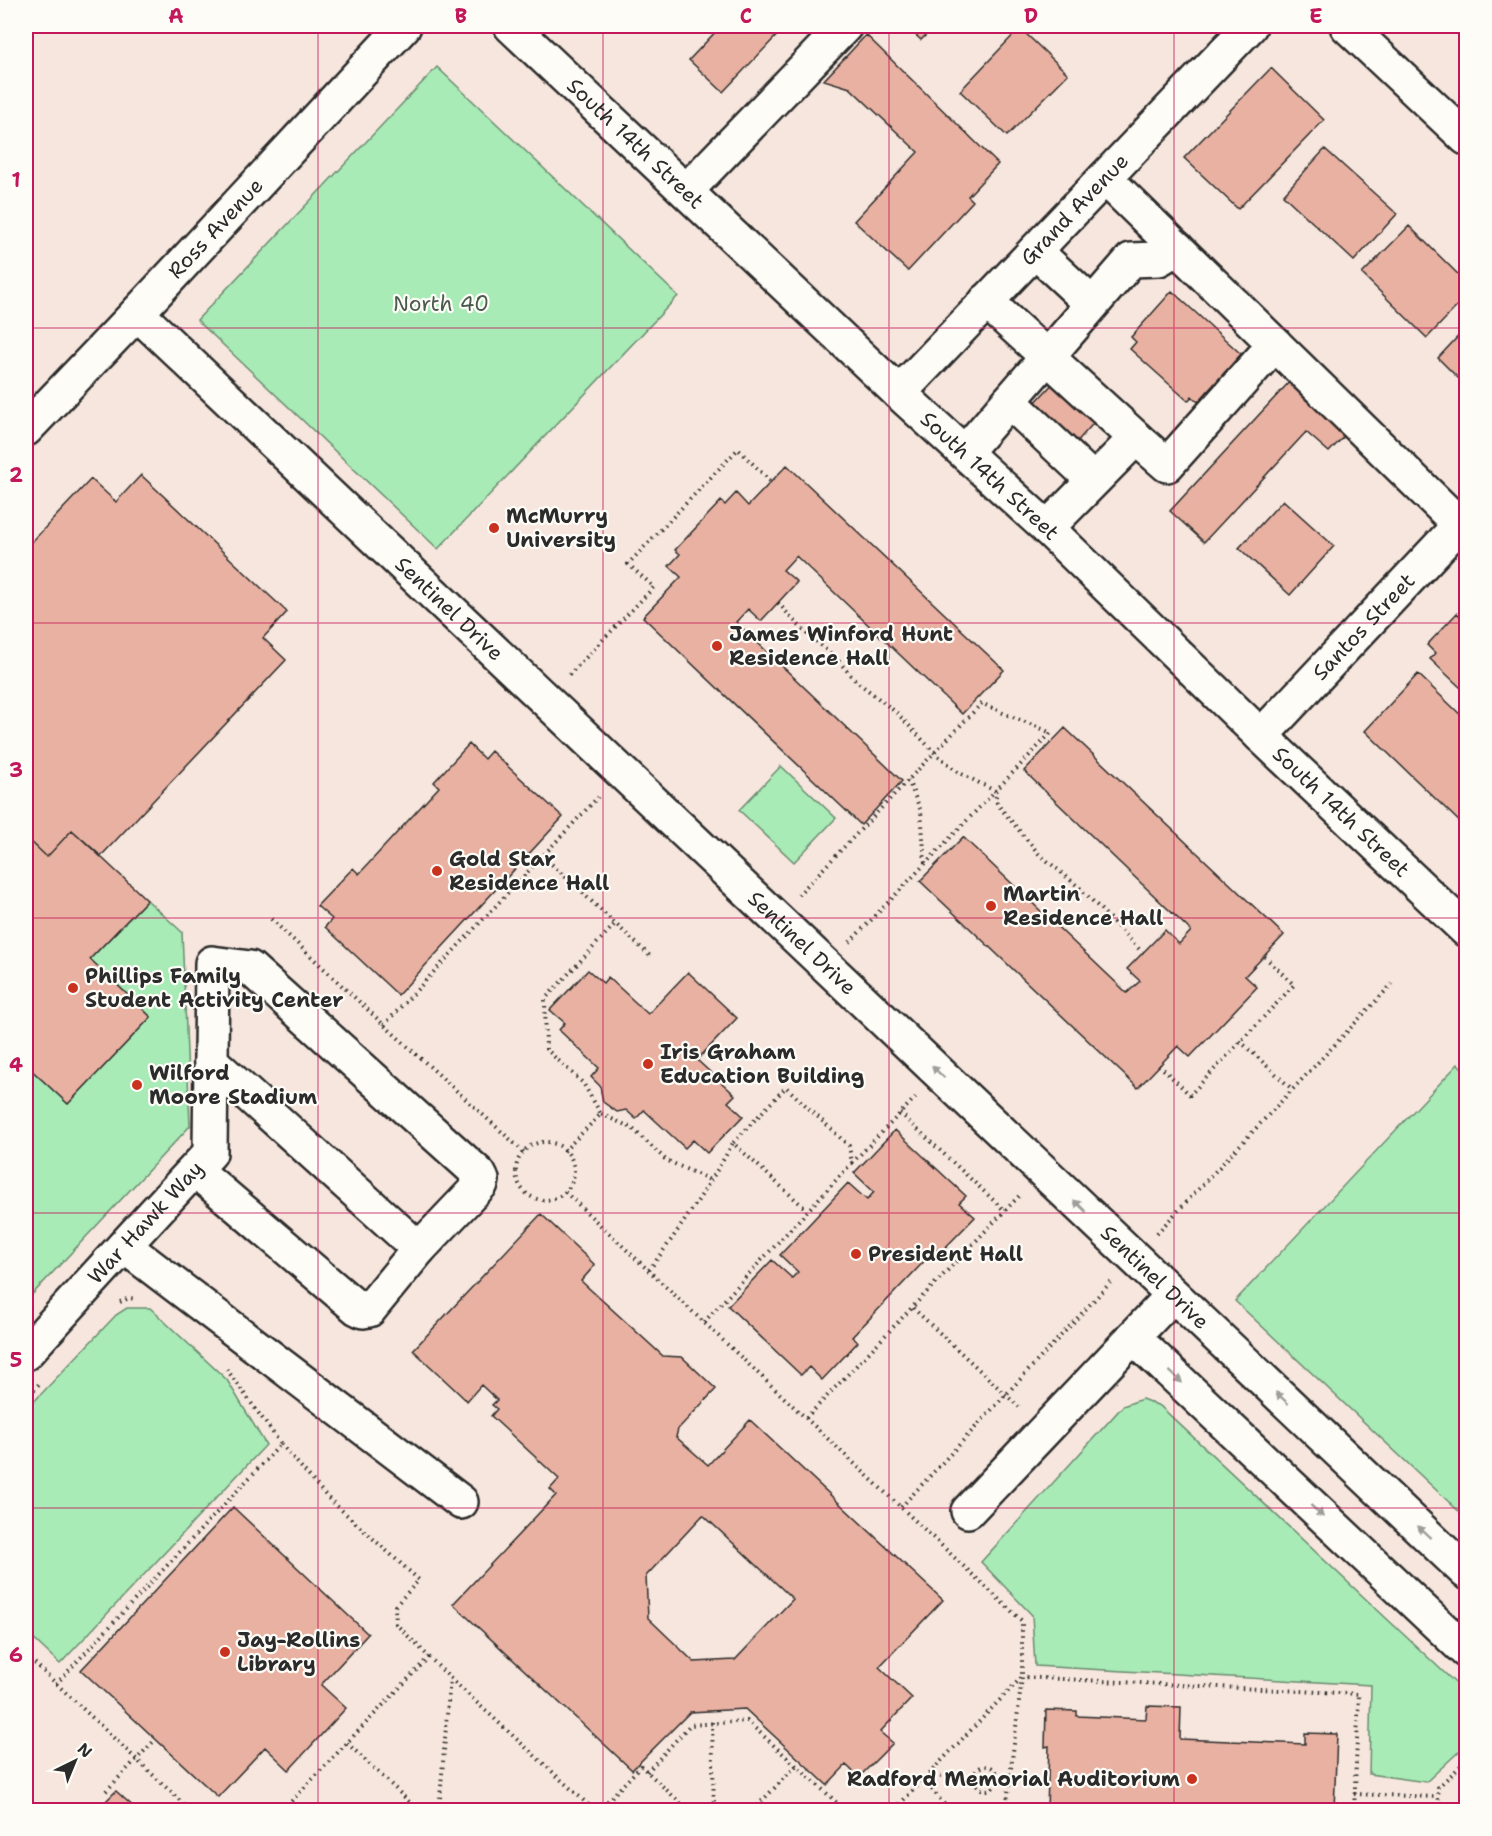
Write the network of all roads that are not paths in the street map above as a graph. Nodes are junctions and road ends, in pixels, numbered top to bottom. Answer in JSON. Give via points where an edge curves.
{"nodes":[{"id":1,"x":404,"y":26,"type":"edge"},
{"id":2,"x":511,"y":26,"type":"edge"},
{"id":3,"x":844,"y":26,"type":"edge"},
{"id":4,"x":1250,"y":26,"type":"edge"},
{"id":5,"x":1347,"y":26,"type":"edge"},
{"id":6,"x":1467,"y":138,"type":"edge"},
{"id":7,"x":1105,"y":178,"type":"junction"},
{"id":8,"x":686,"y":191,"type":"junction"},
{"id":9,"x":1177,"y":248,"type":"junction"},
{"id":10,"x":1035,"y":251,"type":"junction"},
{"id":11,"x":986,"y":302,"type":"junction"},
{"id":12,"x":1092,"y":304,"type":"junction"},
{"id":13,"x":137,"y":313,"type":"junction"},
{"id":14,"x":1275,"y":344,"type":"junction"},
{"id":15,"x":1048,"y":357,"type":"junction"},
{"id":16,"x":899,"y":393,"type":"junction"},
{"id":17,"x":1009,"y":401,"type":"junction"},
{"id":18,"x":26,"y":429,"type":"edge"},
{"id":19,"x":1136,"y":438,"type":"junction"},
{"id":20,"x":965,"y":452,"type":"junction"},
{"id":21,"x":1093,"y":480,"type":"junction"},
{"id":22,"x":1464,"y":524,"type":"edge"},
{"id":23,"x":1047,"y":528,"type":"junction"},
{"id":24,"x":1261,"y":736,"type":"junction"},
{"id":25,"x":1467,"y":930,"type":"edge"},
{"id":26,"x":211,"y":1060,"type":"junction"},
{"id":27,"x":195,"y":1170,"type":"junction"},
{"id":28,"x":124,"y":1246,"type":"junction"},
{"id":29,"x":419,"y":1249,"type":"junction"},
{"id":30,"x":1173,"y":1295,"type":"junction"},
{"id":31,"x":1133,"y":1337,"type":"junction"},
{"id":32,"x":26,"y":1353,"type":"edge"},
{"id":33,"x":461,"y":1502,"type":"dead end"},
{"id":34,"x":968,"y":1511,"type":"dead end"},
{"id":35,"x":1467,"y":1572,"type":"edge"},
{"id":36,"x":1467,"y":1651,"type":"edge"}],
"edges":[{"from":1,"to":13,"type":"street","name":"Ross Avenue"},
{"from":2,"to":8,"type":"street","name":"South 14th Street"},
{"from":3,"to":8,"type":"street"},
{"from":4,"to":7,"type":"street","name":"Grand Avenue"},
{"from":5,"to":6,"type":"street"},
{"from":7,"to":9,"type":"street"},
{"from":7,"to":10,"type":"street","name":"Grand Avenue"},
{"from":8,"to":16,"type":"street","name":"South 14th Street"},
{"from":9,"to":12,"type":"street","via":[[1159,260],[1131,260]]},
{"from":9,"to":14,"type":"street"},
{"from":10,"to":11,"type":"street","name":"Grand Avenue"},
{"from":10,"to":12,"type":"street"},
{"from":11,"to":15,"type":"street"},
{"from":11,"to":16,"type":"street","name":"Grand Avenue"},
{"from":12,"to":15,"type":"street"},
{"from":13,"to":18,"type":"street","name":"Ross Avenue"},
{"from":30,"to":13,"type":"street","name":"Sentinel Drive","one_way":true},
{"from":14,"to":19,"type":"street","via":[[1167,465]]},
{"from":14,"to":22,"type":"street"},
{"from":15,"to":17,"type":"street"},
{"from":15,"to":19,"type":"street"},
{"from":16,"to":20,"type":"street","name":"South 14th Street"},
{"from":17,"to":20,"type":"street"},
{"from":17,"to":21,"type":"street"},
{"from":19,"to":21,"type":"street"},
{"from":20,"to":23,"type":"street","name":"South 14th Street"},
{"from":21,"to":23,"type":"street"},
{"from":22,"to":24,"type":"street","name":"Santos Street"},
{"from":23,"to":24,"type":"street","name":"South 14th Street"},
{"from":24,"to":25,"type":"street","name":"South 14th Street"},
{"from":26,"to":27,"type":"street","name":"War Hawk Way","via":[[210,1153]]},
{"from":26,"to":29,"type":"street"},
{"from":26,"to":29,"type":"street","name":"War Hawk Way","via":[[212,963],[250,968],[479,1174],[481,1184]]},
{"from":27,"to":28,"type":"street","name":"War Hawk Way"},
{"from":27,"to":29,"type":"street","via":[[363,1311],[369,1310]]},
{"from":28,"to":32,"type":"street","name":"War Hawk Way"},
{"from":28,"to":33,"type":"street"},
{"from":30,"to":31,"type":"street"},
{"from":35,"to":30,"type":"street","name":"Sentinel Drive","one_way":true},
{"from":31,"to":34,"type":"street"},
{"from":31,"to":36,"type":"street","one_way":true}]}
